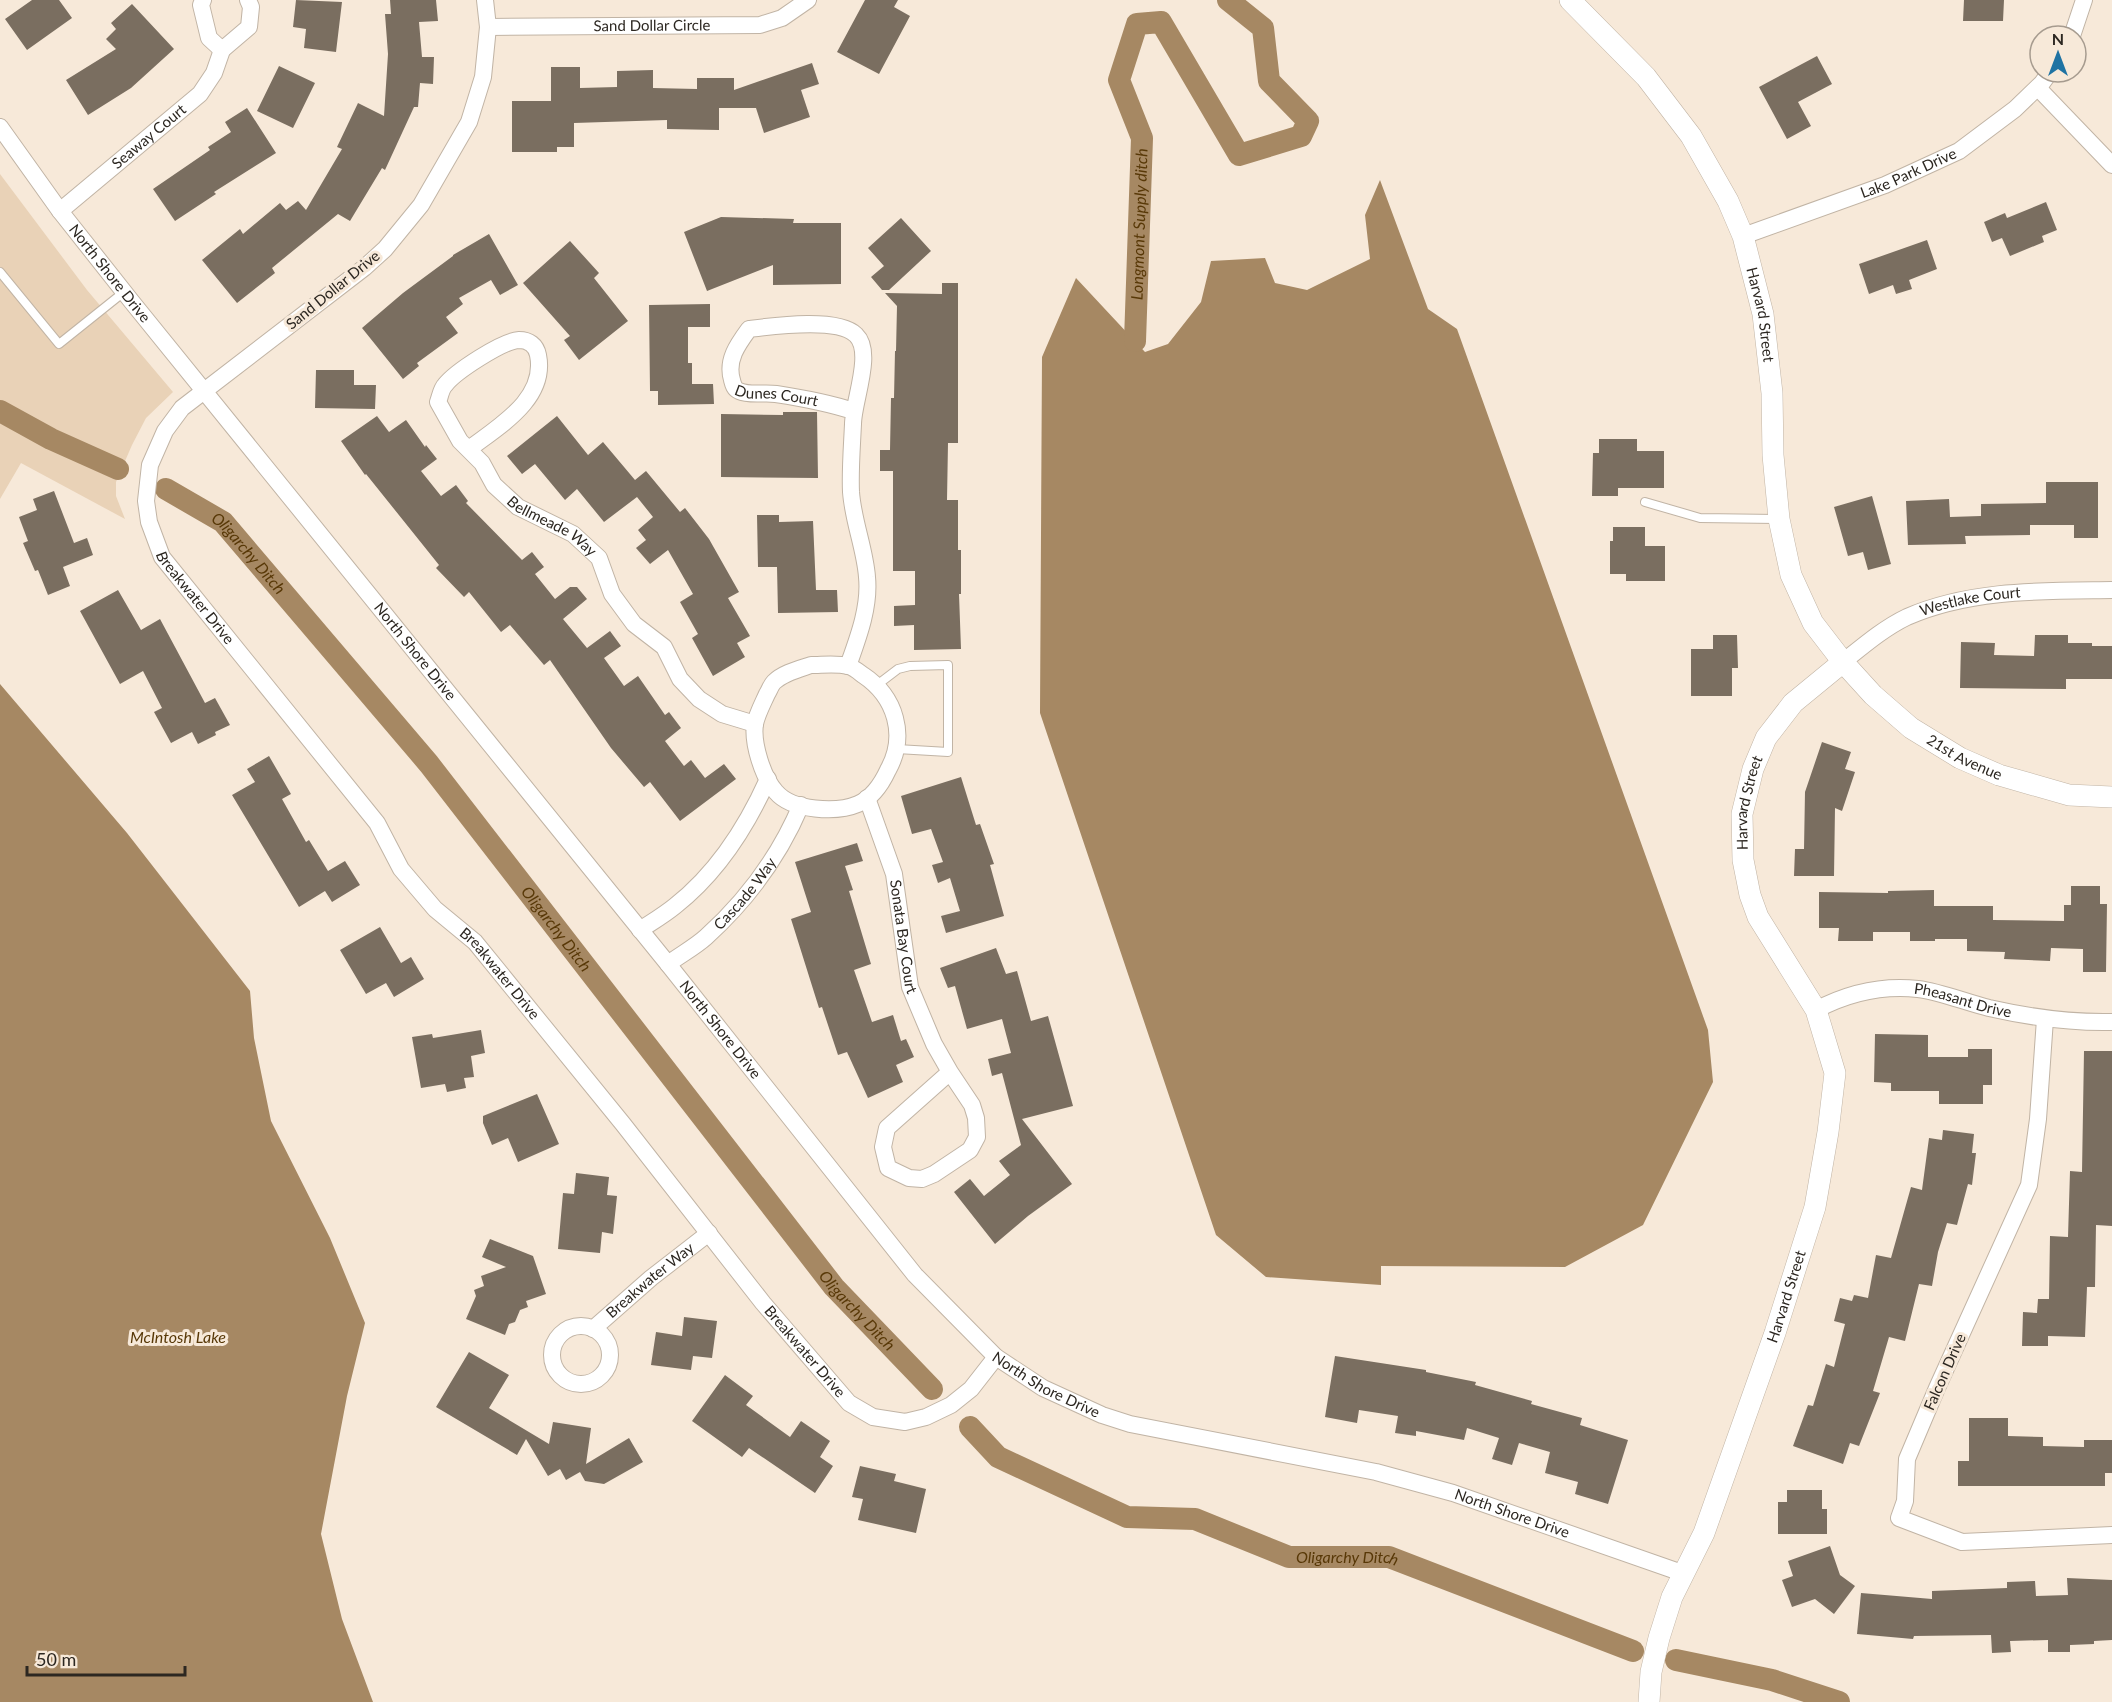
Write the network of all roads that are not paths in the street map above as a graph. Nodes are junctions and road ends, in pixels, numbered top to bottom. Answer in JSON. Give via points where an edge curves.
{"nodes":[{"id":1,"x":203,"y":0,"type":"edge"},
{"id":2,"x":248,"y":0,"type":"edge"},
{"id":3,"x":486,"y":0,"type":"edge"},
{"id":4,"x":808,"y":0,"type":"edge"},
{"id":5,"x":1570,"y":0,"type":"edge"},
{"id":6,"x":2084,"y":0,"type":"edge"},
{"id":7,"x":2076,"y":24,"type":"edge"},
{"id":8,"x":488,"y":27,"type":"junction"},
{"id":9,"x":222,"y":50,"type":"junction"},
{"id":10,"x":2041,"y":84,"type":"edge"},
{"id":11,"x":2038,"y":88,"type":"junction"},
{"id":12,"x":0,"y":129,"type":"edge"},
{"id":13,"x":2112,"y":165,"type":"edge"},
{"id":14,"x":60,"y":211,"type":"junction"},
{"id":15,"x":1743,"y":236,"type":"junction"},
{"id":16,"x":0,"y":272,"type":"edge"},
{"id":17,"x":124,"y":292,"type":"junction"},
{"id":18,"x":204,"y":391,"type":"junction"},
{"id":19,"x":853,"y":411,"type":"junction"},
{"id":20,"x":469,"y":449,"type":"junction"},
{"id":21,"x":1645,"y":502,"type":"dead end"},
{"id":22,"x":1779,"y":519,"type":"junction"},
{"id":23,"x":2112,"y":590,"type":"edge"},
{"id":24,"x":1843,"y":662,"type":"junction"},
{"id":25,"x":848,"y":666,"type":"junction"},
{"id":26,"x":877,"y":686,"type":"junction"},
{"id":27,"x":755,"y":724,"type":"junction"},
{"id":28,"x":897,"y":749,"type":"junction"},
{"id":29,"x":768,"y":779,"type":"junction"},
{"id":30,"x":2112,"y":797,"type":"edge"},
{"id":31,"x":867,"y":798,"type":"junction"},
{"id":32,"x":801,"y":806,"type":"junction"},
{"id":33,"x":640,"y":930,"type":"junction"},
{"id":34,"x":668,"y":964,"type":"junction"},
{"id":35,"x":1816,"y":1010,"type":"junction"},
{"id":36,"x":2045,"y":1019,"type":"junction"},
{"id":37,"x":2112,"y":1022,"type":"edge"},
{"id":38,"x":950,"y":1072,"type":"junction"},
{"id":39,"x":709,"y":1233,"type":"junction"},
{"id":40,"x":593,"y":1329,"type":"dead end"},
{"id":41,"x":996,"y":1357,"type":"junction"},
{"id":42,"x":2112,"y":1535,"type":"edge"},
{"id":43,"x":1685,"y":1574,"type":"junction"},
{"id":44,"x":1649,"y":1702,"type":"edge"}],
"edges":[{"from":1,"to":9,"type":"street","via":[[209,39]]},
{"from":2,"to":9,"type":"street","name":"Seaway Court","via":[[249,27]]},
{"from":3,"to":8,"type":"street","name":"Sand Dollar Drive"},
{"from":4,"to":8,"type":"street","name":"Sand Dollar Circle","via":[[783,18],[760,25]]},
{"from":5,"to":15,"type":"street","name":"Harvard Street","via":[[1646,77],[1691,136]]},
{"from":6,"to":7,"type":"street"},
{"from":8,"to":18,"type":"street","name":"Sand Dollar Drive","via":[[483,77],[468,122],[421,205],[364,268]]},
{"from":9,"to":14,"type":"street","name":"Seaway Court","via":[[214,73],[200,94]]},
{"from":10,"to":11,"type":"street","name":"Lake Park Drive"},
{"from":11,"to":13,"type":"street"},
{"from":11,"to":15,"type":"street","name":"Lake Park Drive","via":[[1959,151],[1885,185]]},
{"from":12,"to":14,"type":"street","name":"North Shore Drive"},
{"from":14,"to":17,"type":"street","name":"North Shore Drive"},
{"from":15,"to":22,"type":"street","name":"Harvard Street","via":[[1763,314]]},
{"from":16,"to":17,"type":"lane","via":[[59,344]]},
{"from":17,"to":18,"type":"street","name":"North Shore Drive"},
{"from":18,"to":33,"type":"street","name":"North Shore Drive"},
{"from":18,"to":39,"type":"street","name":"Breakwater Drive","via":[[182,408],[165,431],[150,465],[146,501],[162,557],[377,823],[401,869],[435,909],[475,942]]},
{"from":19,"to":19,"type":"street","name":"Dunes Court","via":[[862,376],[863,351],[858,337],[848,330],[796,324],[749,329],[737,345],[730,374],[739,391]]},
{"from":19,"to":25,"type":"street","name":"Dunes Court","via":[[851,494],[867,579],[863,623]]},
{"from":20,"to":20,"type":"street","name":"Bellmeade Way","via":[[516,412],[531,394],[540,365],[531,343],[503,343],[444,386],[438,402],[460,441]]},
{"from":20,"to":27,"type":"street","name":"Bellmeade Way","via":[[494,485],[518,507],[573,534],[599,558],[612,594],[634,624],[664,647],[680,680],[699,699],[722,714]]},
{"from":21,"to":22,"type":"lane","via":[[1700,518]]},
{"from":22,"to":24,"type":"street","name":"Harvard Street","via":[[1791,575],[1814,623]]},
{"from":23,"to":24,"type":"street","name":"Westlake Court","via":[[2012,592],[1962,600],[1907,617]]},
{"from":24,"to":30,"type":"street","name":"21st Avenue","via":[[1911,728],[1960,758],[1999,775],[2069,795]]},
{"from":24,"to":35,"type":"street","name":"Harvard Street","via":[[1793,703],[1766,738],[1742,813],[1743,860],[1758,917]]},
{"from":25,"to":26,"type":"street"},
{"from":25,"to":27,"type":"street","via":[[811,665],[774,682]]},
{"from":26,"to":28,"type":"street","via":[[884,692],[898,723]]},
{"from":26,"to":28,"type":"lane","via":[[898,669],[948,665],[948,752]]},
{"from":27,"to":29,"type":"street","via":[[758,759]]},
{"from":28,"to":31,"type":"street","via":[[886,776]]},
{"from":29,"to":32,"type":"street","via":[[776,793]]},
{"from":29,"to":33,"type":"street","via":[[745,827],[718,863],[676,905]]},
{"from":31,"to":32,"type":"street","via":[[838,809]]},
{"from":31,"to":38,"type":"street","name":"Sonata Bay Court","via":[[894,873],[910,987]]},
{"from":32,"to":34,"type":"street","name":"Cascade Way","via":[[773,860],[747,896],[705,938]]},
{"from":33,"to":34,"type":"street","name":"North Shore Drive"},
{"from":34,"to":41,"type":"street","name":"North Shore Drive","via":[[915,1275]]},
{"from":35,"to":36,"type":"street","name":"Pheasant Drive","via":[[1842,997],[1880,988],[1919,989]]},
{"from":35,"to":43,"type":"street","name":"Harvard Street","via":[[1835,1073],[1815,1207],[1775,1333],[1704,1533]]},
{"from":36,"to":37,"type":"street","name":"Pheasant Drive"},
{"from":36,"to":42,"type":"street","name":"Falcon Drive","via":[[2029,1185],[1907,1459],[1905,1501],[1899,1518],[1962,1542]]},
{"from":38,"to":38,"type":"street","name":"Sonata Bay Court","via":[[972,1105],[977,1137],[970,1150],[934,1174],[922,1179],[909,1178],[888,1167],[883,1147],[887,1128]]},
{"from":39,"to":40,"type":"street","name":"Breakwater Way"},
{"from":39,"to":41,"type":"street","name":"Breakwater Drive","via":[[826,1378],[849,1403],[873,1417],[905,1422],[951,1405]]},
{"from":41,"to":43,"type":"street","name":"North Shore Drive","via":[[1043,1388],[1130,1424],[1376,1472],[1453,1493]]},
{"from":43,"to":44,"type":"street","name":"Harvard Street","via":[[1672,1597],[1659,1638]]}]}
